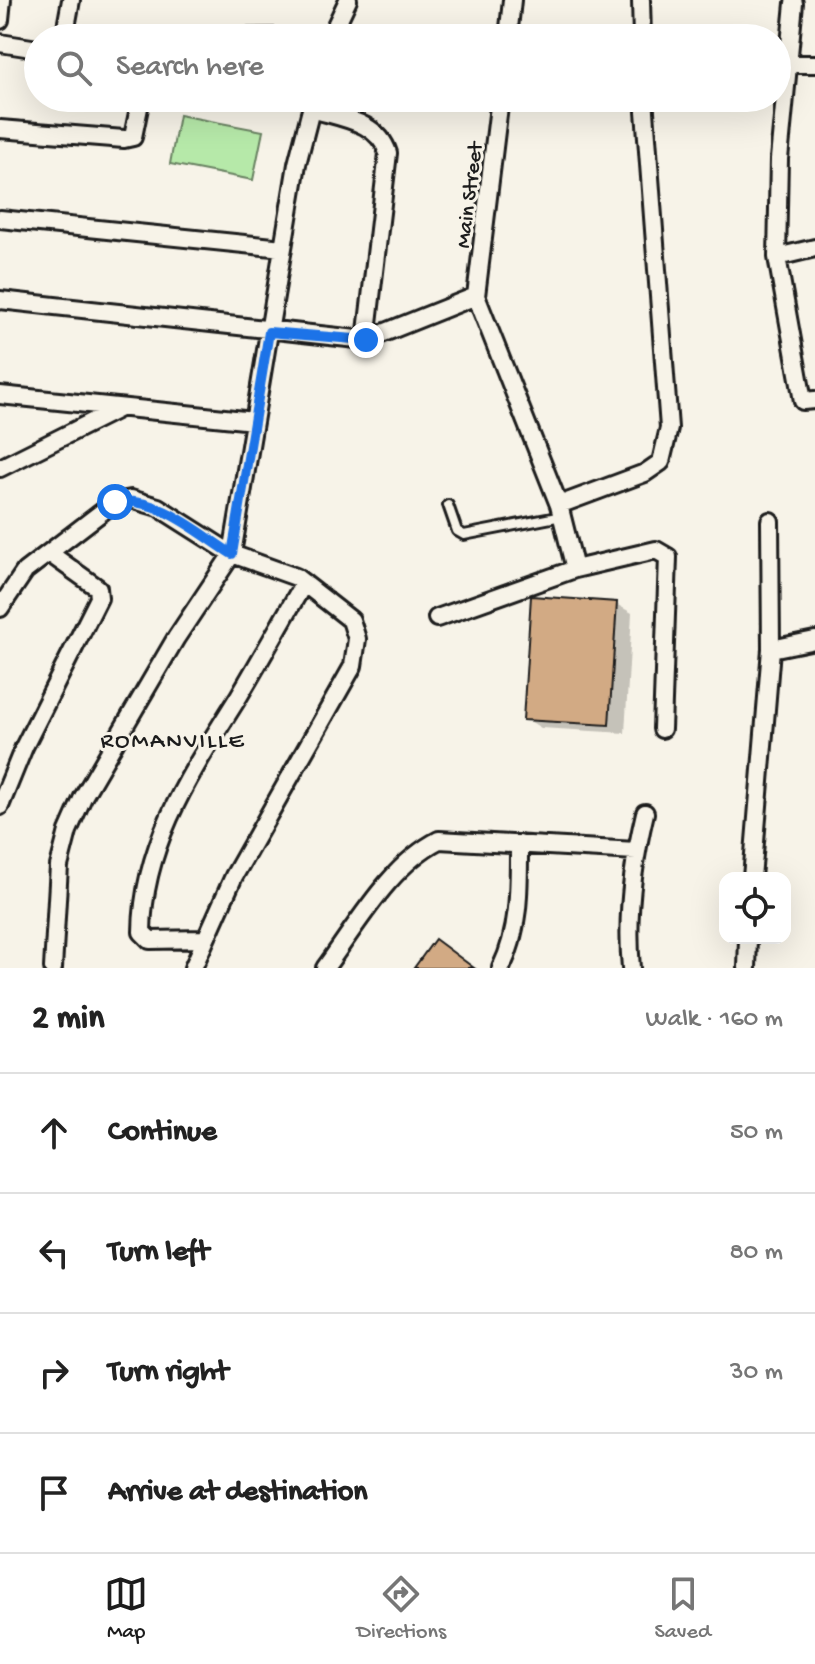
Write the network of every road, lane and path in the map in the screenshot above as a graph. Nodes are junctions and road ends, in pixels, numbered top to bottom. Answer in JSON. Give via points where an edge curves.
{"nodes":[{"id":1,"x":2,"y":0,"type":"edge"},
{"id":2,"x":71,"y":0,"type":"edge"},
{"id":3,"x":348,"y":0,"type":"edge"},
{"id":4,"x":512,"y":0,"type":"edge"},
{"id":5,"x":641,"y":0,"type":"edge"},
{"id":6,"x":794,"y":3,"type":"dead end"},
{"id":7,"x":0,"y":20,"type":"edge"},
{"id":8,"x":67,"y":24,"type":"edge"},
{"id":9,"x":337,"y":24,"type":"edge"},
{"id":10,"x":509,"y":24,"type":"edge"},
{"id":11,"x":642,"y":24,"type":"edge"},
{"id":12,"x":791,"y":29,"type":"edge"},
{"id":13,"x":0,"y":43,"type":"edge"},
{"id":14,"x":24,"y":47,"type":"edge"},
{"id":15,"x":791,"y":64,"type":"edge"},
{"id":16,"x":815,"y":64,"type":"edge"},
{"id":17,"x":138,"y":112,"type":"edge"},
{"id":18,"x":311,"y":112,"type":"edge"},
{"id":19,"x":332,"y":112,"type":"edge"},
{"id":20,"x":498,"y":112,"type":"edge"},
{"id":21,"x":645,"y":112,"type":"edge"},
{"id":22,"x":783,"y":112,"type":"edge"},
{"id":23,"x":0,"y":129,"type":"edge"},
{"id":24,"x":0,"y":219,"type":"edge"},
{"id":25,"x":283,"y":248,"type":"junction"},
{"id":26,"x":815,"y":248,"type":"edge"},
{"id":27,"x":777,"y":257,"type":"junction"},
{"id":28,"x":476,"y":296,"type":"junction"},
{"id":29,"x":0,"y":300,"type":"edge"},
{"id":30,"x":269,"y":332,"type":"junction"},
{"id":31,"x":366,"y":340,"type":"junction"},
{"id":32,"x":0,"y":395,"type":"edge"},
{"id":33,"x":815,"y":400,"type":"edge"},
{"id":34,"x":120,"y":408,"type":"junction"},
{"id":35,"x":254,"y":421,"type":"junction"},
{"id":36,"x":0,"y":468,"type":"edge"},
{"id":37,"x":448,"y":505,"type":"dead end"},
{"id":38,"x":560,"y":510,"type":"junction"},
{"id":39,"x":770,"y":521,"type":"dead end"},
{"id":40,"x":49,"y":553,"type":"junction"},
{"id":41,"x":232,"y":554,"type":"junction"},
{"id":42,"x":575,"y":569,"type":"junction"},
{"id":43,"x":304,"y":583,"type":"junction"},
{"id":44,"x":0,"y":608,"type":"edge"},
{"id":45,"x":437,"y":618,"type":"dead end"},
{"id":46,"x":815,"y":640,"type":"edge"},
{"id":47,"x":771,"y":649,"type":"junction"},
{"id":48,"x":662,"y":729,"type":"dead end"},
{"id":49,"x":0,"y":806,"type":"edge"},
{"id":50,"x":645,"y":813,"type":"dead end"},
{"id":51,"x":519,"y":844,"type":"junction"},
{"id":52,"x":636,"y":851,"type":"junction"},
{"id":53,"x":752,"y":872,"type":"edge"},
{"id":54,"x":204,"y":939,"type":"junction"},
{"id":55,"x":748,"y":944,"type":"edge"},
{"id":56,"x":53,"y":968,"type":"edge"},
{"id":57,"x":193,"y":968,"type":"edge"},
{"id":58,"x":325,"y":968,"type":"edge"},
{"id":59,"x":501,"y":968,"type":"edge"},
{"id":60,"x":631,"y":968,"type":"edge"},
{"id":61,"x":747,"y":968,"type":"edge"}],
"edges":[{"from":1,"to":7,"type":"street"},
{"from":2,"to":8,"type":"street"},
{"from":3,"to":9,"type":"street"},
{"from":4,"to":10,"type":"street"},
{"from":5,"to":11,"type":"street"},
{"from":6,"to":12,"type":"street"},
{"from":13,"to":14,"type":"street"},
{"from":15,"to":16,"type":"street"},
{"from":17,"to":23,"type":"street","via":[[133,137],[124,139]]},
{"from":18,"to":25,"type":"street"},
{"from":19,"to":31,"type":"street","via":[[371,128],[383,137],[388,153]]},
{"from":20,"to":28,"type":"street","name":"Main Street"},
{"from":21,"to":38,"type":"street","via":[[669,428],[661,462]]},
{"from":22,"to":27,"type":"street"},
{"from":24,"to":25,"type":"street"},
{"from":25,"to":30,"type":"street"},
{"from":26,"to":27,"type":"street"},
{"from":27,"to":33,"type":"street","via":[[803,401]]},
{"from":28,"to":31,"type":"street"},
{"from":28,"to":38,"type":"street"},
{"from":29,"to":30,"type":"street"},
{"from":30,"to":31,"type":"street"},
{"from":30,"to":35,"type":"street"},
{"from":32,"to":34,"type":"street"},
{"from":34,"to":35,"type":"street"},
{"from":34,"to":36,"type":"street"},
{"from":35,"to":41,"type":"street"},
{"from":37,"to":38,"type":"lane","via":[[457,531],[464,535]]},
{"from":38,"to":42,"type":"street"},
{"from":39,"to":47,"type":"street"},
{"from":40,"to":41,"type":"street","via":[[115,502],[131,499],[158,507]]},
{"from":40,"to":44,"type":"street","via":[[25,571]]},
{"from":40,"to":49,"type":"street","via":[[98,588],[99,598]]},
{"from":41,"to":43,"type":"street"},
{"from":41,"to":56,"type":"street","via":[[176,638],[68,831],[59,866]]},
{"from":42,"to":45,"type":"street"},
{"from":42,"to":48,"type":"street","via":[[656,550],[668,557]]},
{"from":43,"to":54,"type":"street","via":[[351,620],[357,639],[353,666],[281,788]]},
{"from":43,"to":54,"type":"street","via":[[184,784],[157,840],[143,890],[142,932],[150,940]]},
{"from":46,"to":47,"type":"street"},
{"from":47,"to":53,"type":"street"},
{"from":50,"to":52,"type":"street"},
{"from":51,"to":52,"type":"street"},
{"from":51,"to":58,"type":"street","via":[[459,839],[423,848],[384,889]]},
{"from":51,"to":59,"type":"street","via":[[514,928]]},
{"from":52,"to":60,"type":"street"},
{"from":54,"to":57,"type":"street"},
{"from":55,"to":61,"type":"street"}]}
